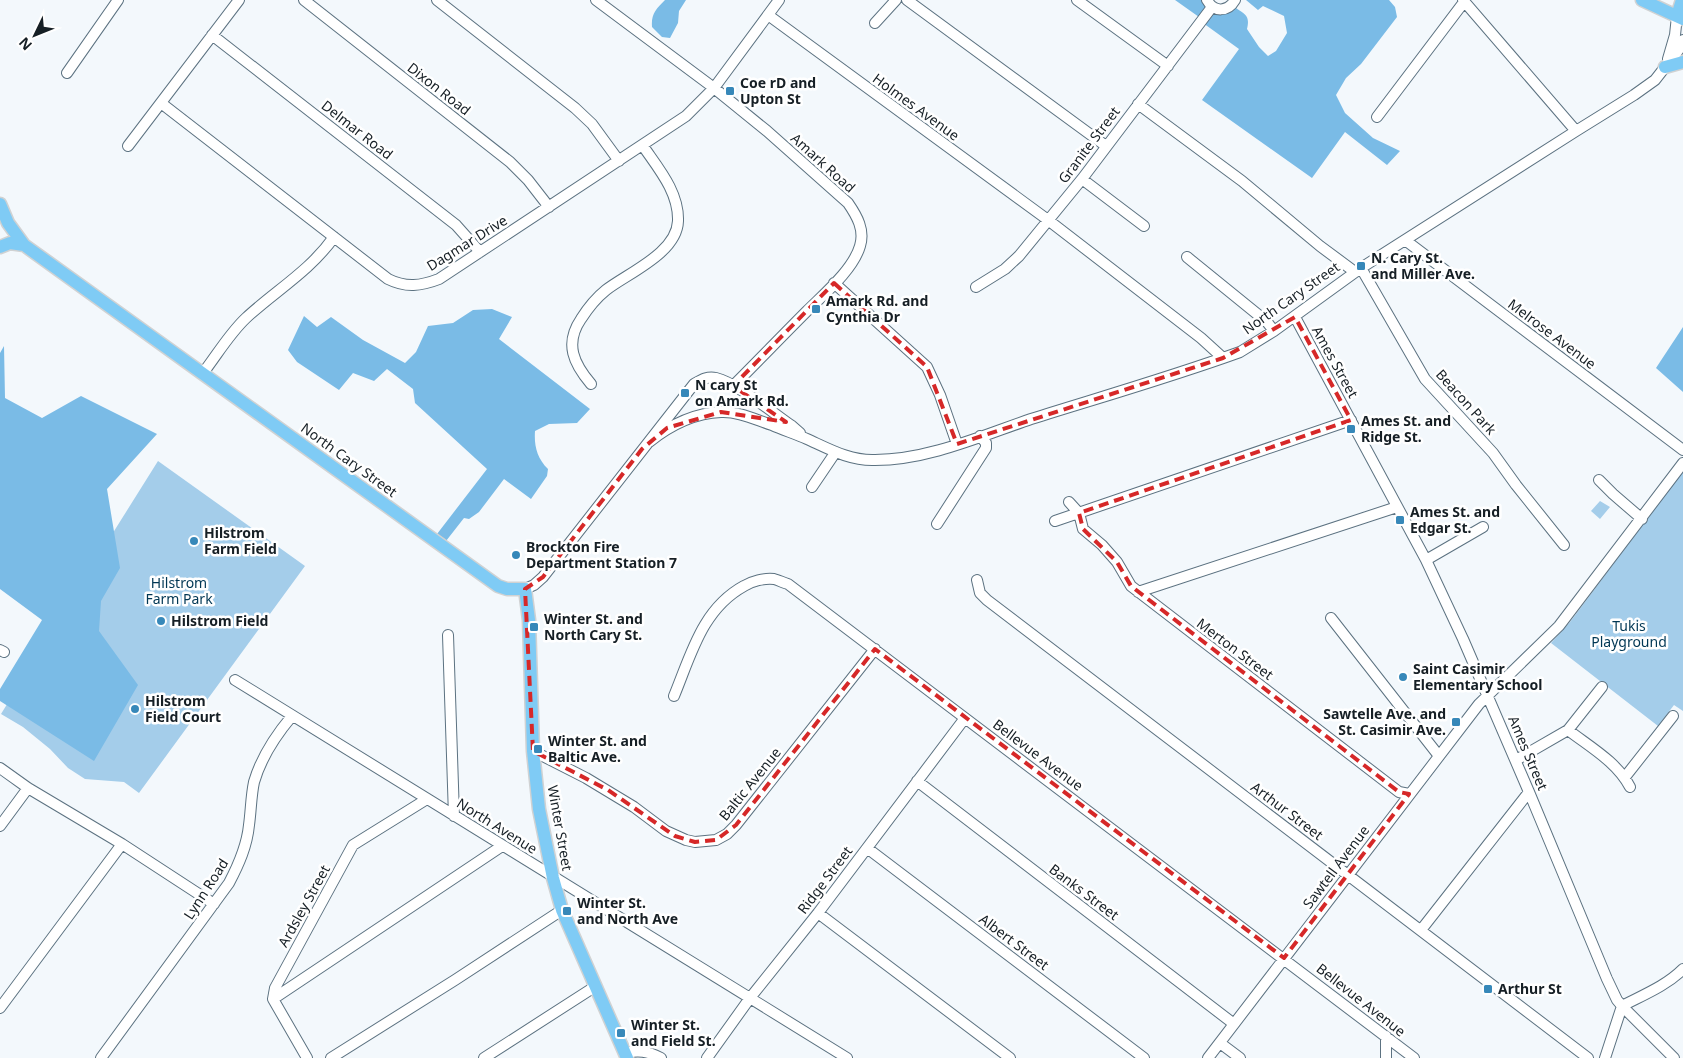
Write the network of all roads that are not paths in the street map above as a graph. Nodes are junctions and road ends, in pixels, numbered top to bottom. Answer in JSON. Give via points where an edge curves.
{"nodes":[{"id":1,"x":118,"y":0,"type":"edge"},
{"id":2,"x":240,"y":0,"type":"edge"},
{"id":3,"x":437,"y":0,"type":"edge"},
{"id":4,"x":596,"y":0,"type":"edge"},
{"id":5,"x":779,"y":0,"type":"edge"},
{"id":6,"x":896,"y":0,"type":"edge"},
{"id":7,"x":907,"y":0,"type":"edge"},
{"id":8,"x":1077,"y":0,"type":"edge"},
{"id":9,"x":1235,"y":0,"type":"edge"},
{"id":10,"x":1642,"y":0,"type":"edge"},
{"id":11,"x":1682,"y":0,"type":"edge"},
{"id":12,"x":308,"y":1,"type":"edge"},
{"id":13,"x":1463,"y":1,"type":"edge"},
{"id":14,"x":1210,"y":4,"type":"edge"},
{"id":15,"x":768,"y":15,"type":"junction"},
{"id":16,"x":1680,"y":18,"type":"edge"},
{"id":17,"x":875,"y":23,"type":"dead end"},
{"id":18,"x":212,"y":35,"type":"junction"},
{"id":19,"x":1683,"y":40,"type":"edge"},
{"id":20,"x":1683,"y":62,"type":"edge"},
{"id":21,"x":1168,"y":66,"type":"junction"},
{"id":22,"x":1665,"y":67,"type":"junction"},
{"id":23,"x":67,"y":73,"type":"dead end"},
{"id":24,"x":714,"y":88,"type":"junction"},
{"id":25,"x":161,"y":103,"type":"junction"},
{"id":26,"x":1138,"y":104,"type":"junction"},
{"id":27,"x":1377,"y":117,"type":"dead end"},
{"id":28,"x":1576,"y":131,"type":"junction"},
{"id":29,"x":128,"y":146,"type":"dead end"},
{"id":30,"x":643,"y":146,"type":"junction"},
{"id":31,"x":1106,"y":146,"type":"junction"},
{"id":32,"x":619,"y":161,"type":"junction"},
{"id":33,"x":1082,"y":179,"type":"junction"},
{"id":34,"x":0,"y":204,"type":"edge"},
{"id":35,"x":549,"y":207,"type":"junction"},
{"id":36,"x":1048,"y":220,"type":"junction"},
{"id":37,"x":1144,"y":226,"type":"dead end"},
{"id":38,"x":334,"y":237,"type":"junction"},
{"id":39,"x":1405,"y":240,"type":"junction"},
{"id":40,"x":24,"y":245,"type":"junction"},
{"id":41,"x":0,"y":247,"type":"edge"},
{"id":42,"x":480,"y":252,"type":"junction"},
{"id":43,"x":1187,"y":257,"type":"dead end"},
{"id":44,"x":1358,"y":270,"type":"junction"},
{"id":45,"x":834,"y":283,"type":"junction"},
{"id":46,"x":976,"y":287,"type":"dead end"},
{"id":47,"x":1294,"y":317,"type":"junction"},
{"id":48,"x":1274,"y":331,"type":"junction"},
{"id":49,"x":1223,"y":358,"type":"junction"},
{"id":50,"x":204,"y":374,"type":"junction"},
{"id":51,"x":591,"y":384,"type":"dead end"},
{"id":52,"x":733,"y":386,"type":"junction"},
{"id":53,"x":1351,"y":420,"type":"junction"},
{"id":54,"x":980,"y":436,"type":"junction"},
{"id":55,"x":804,"y":438,"type":"junction"},
{"id":56,"x":649,"y":442,"type":"junction"},
{"id":57,"x":956,"y":444,"type":"junction"},
{"id":58,"x":1683,"y":450,"type":"edge"},
{"id":59,"x":835,"y":453,"type":"junction"},
{"id":60,"x":1683,"y":463,"type":"edge"},
{"id":61,"x":1600,"y":480,"type":"dead end"},
{"id":62,"x":812,"y":487,"type":"dead end"},
{"id":63,"x":1069,"y":502,"type":"dead end"},
{"id":64,"x":1396,"y":507,"type":"junction"},
{"id":65,"x":1079,"y":513,"type":"junction"},
{"id":66,"x":1642,"y":518,"type":"junction"},
{"id":67,"x":1055,"y":521,"type":"dead end"},
{"id":68,"x":937,"y":524,"type":"dead end"},
{"id":69,"x":1483,"y":527,"type":"dead end"},
{"id":70,"x":1564,"y":545,"type":"dead end"},
{"id":71,"x":1426,"y":560,"type":"junction"},
{"id":72,"x":977,"y":580,"type":"dead end"},
{"id":73,"x":525,"y":589,"type":"junction"},
{"id":74,"x":1138,"y":592,"type":"junction"},
{"id":75,"x":1331,"y":618,"type":"dead end"},
{"id":76,"x":448,"y":635,"type":"dead end"},
{"id":77,"x":874,"y":649,"type":"junction"},
{"id":78,"x":235,"y":680,"type":"dead end"},
{"id":79,"x":1602,"y":688,"type":"dead end"},
{"id":80,"x":674,"y":696,"type":"dead end"},
{"id":81,"x":1489,"y":696,"type":"junction"},
{"id":82,"x":292,"y":716,"type":"junction"},
{"id":83,"x":1673,"y":716,"type":"dead end"},
{"id":84,"x":965,"y":718,"type":"junction"},
{"id":85,"x":1568,"y":730,"type":"junction"},
{"id":86,"x":533,"y":751,"type":"junction"},
{"id":87,"x":1439,"y":756,"type":"junction"},
{"id":88,"x":1516,"y":760,"type":"junction"},
{"id":89,"x":0,"y":768,"type":"edge"},
{"id":90,"x":1625,"y":777,"type":"junction"},
{"id":91,"x":917,"y":782,"type":"junction"},
{"id":92,"x":1630,"y":787,"type":"dead end"},
{"id":93,"x":28,"y":788,"type":"junction"},
{"id":94,"x":1529,"y":792,"type":"junction"},
{"id":95,"x":1408,"y":794,"type":"junction"},
{"id":96,"x":427,"y":799,"type":"junction"},
{"id":97,"x":454,"y":816,"type":"junction"},
{"id":98,"x":0,"y":826,"type":"edge"},
{"id":99,"x":122,"y":844,"type":"junction"},
{"id":100,"x":502,"y":846,"type":"junction"},
{"id":101,"x":867,"y":848,"type":"junction"},
{"id":102,"x":1347,"y":874,"type":"junction"},
{"id":103,"x":553,"y":878,"type":"junction"},
{"id":104,"x":214,"y":904,"type":"junction"},
{"id":105,"x":562,"y":910,"type":"junction"},
{"id":106,"x":818,"y":913,"type":"junction"},
{"id":107,"x":1421,"y":930,"type":"junction"},
{"id":108,"x":1284,"y":958,"type":"junction"},
{"id":109,"x":1683,"y":969,"type":"edge"},
{"id":110,"x":596,"y":986,"type":"junction"},
{"id":111,"x":750,"y":998,"type":"junction"},
{"id":112,"x":274,"y":999,"type":"junction"},
{"id":113,"x":1622,"y":1006,"type":"junction"},
{"id":114,"x":0,"y":1008,"type":"edge"},
{"id":115,"x":1234,"y":1024,"type":"junction"},
{"id":116,"x":1386,"y":1036,"type":"junction"},
{"id":117,"x":1220,"y":1043,"type":"junction"},
{"id":118,"x":626,"y":1055,"type":"edge"},
{"id":119,"x":101,"y":1058,"type":"edge"},
{"id":120,"x":307,"y":1058,"type":"edge"},
{"id":121,"x":331,"y":1058,"type":"edge"},
{"id":122,"x":484,"y":1058,"type":"edge"},
{"id":123,"x":661,"y":1058,"type":"edge"},
{"id":124,"x":707,"y":1058,"type":"edge"},
{"id":125,"x":847,"y":1058,"type":"edge"},
{"id":126,"x":1010,"y":1058,"type":"edge"},
{"id":127,"x":1144,"y":1058,"type":"edge"},
{"id":128,"x":1208,"y":1058,"type":"edge"},
{"id":129,"x":1240,"y":1058,"type":"edge"},
{"id":130,"x":1386,"y":1058,"type":"edge"},
{"id":131,"x":1414,"y":1058,"type":"edge"},
{"id":132,"x":1588,"y":1058,"type":"edge"},
{"id":133,"x":1605,"y":1058,"type":"edge"},
{"id":134,"x":1674,"y":1058,"type":"edge"}],
"edges":[{"from":1,"to":23,"type":"street"},
{"from":2,"to":18,"type":"street"},
{"from":3,"to":32,"type":"street","via":[[575,108],[592,124]]},
{"from":4,"to":24,"type":"street","name":"Amark Road"},
{"from":5,"to":15,"type":"street","name":"Dagmar Drive"},
{"from":6,"to":17,"type":"street"},
{"from":7,"to":31,"type":"street"},
{"from":8,"to":21,"type":"street"},
{"from":9,"to":14,"type":"street","name":"Granite Street","via":[[1220,10]]},
{"from":10,"to":16,"type":"main road"},
{"from":11,"to":16,"type":"main road","name":"North Cary Street"},
{"from":12,"to":35,"type":"street","name":"Dixon Road","via":[[510,162]]},
{"from":13,"to":27,"type":"street"},
{"from":13,"to":28,"type":"street"},
{"from":14,"to":21,"type":"street","name":"Granite Street"},
{"from":15,"to":24,"type":"street","name":"Dagmar Drive"},
{"from":15,"to":36,"type":"street","name":"Holmes Avenue"},
{"from":16,"to":22,"type":"street","name":"North Cary Street"},
{"from":18,"to":25,"type":"street"},
{"from":18,"to":42,"type":"street","name":"Delmar Road","via":[[456,225]]},
{"from":19,"to":22,"type":"street","name":"North Cary Street"},
{"from":20,"to":22,"type":"main road"},
{"from":21,"to":26,"type":"street","name":"Granite Street"},
{"from":22,"to":28,"type":"street","name":"North Cary Street","via":[[1655,80]]},
{"from":24,"to":30,"type":"street","name":"Dagmar Drive","via":[[686,116]]},
{"from":24,"to":45,"type":"street","name":"Amark Road","via":[[833,189],[858,218],[860,245],[852,262]]},
{"from":25,"to":29,"type":"street"},
{"from":25,"to":38,"type":"street","name":"Dagmar Drive"},
{"from":26,"to":31,"type":"street","name":"Granite Street"},
{"from":26,"to":44,"type":"street","via":[[1242,181],[1320,246]]},
{"from":28,"to":39,"type":"street","name":"North Cary Street"},
{"from":30,"to":32,"type":"street","name":"Dagmar Drive"},
{"from":30,"to":51,"type":"street","via":[[674,196],[678,209],[677,229],[656,257],[605,290],[579,323],[572,347],[574,361]]},
{"from":31,"to":33,"type":"street","name":"Granite Street"},
{"from":32,"to":35,"type":"street","name":"Dagmar Drive"},
{"from":33,"to":36,"type":"street","name":"Granite Street"},
{"from":33,"to":37,"type":"street"},
{"from":34,"to":40,"type":"main road","name":"North Cary Street","via":[[8,223]]},
{"from":35,"to":42,"type":"street","name":"Dagmar Drive"},
{"from":36,"to":46,"type":"street","name":"Granite Street","via":[[1019,256]]},
{"from":36,"to":49,"type":"street","name":"Holmes Avenue"},
{"from":38,"to":42,"type":"street","name":"Dagmar Drive","via":[[388,279],[407,285],[439,279]]},
{"from":38,"to":50,"type":"street","via":[[310,266],[235,330]]},
{"from":39,"to":44,"type":"street","name":"North Cary Street"},
{"from":39,"to":58,"type":"street","name":"Melrose Avenue"},
{"from":40,"to":41,"type":"main road","via":[[10,243]]},
{"from":40,"to":50,"type":"main road","name":"North Cary Street"},
{"from":43,"to":48,"type":"street"},
{"from":44,"to":47,"type":"street","name":"North Cary Street"},
{"from":44,"to":70,"type":"street","name":"Beacon Park","via":[[1425,379],[1493,453]]},
{"from":45,"to":52,"type":"street","name":"Amark Road"},
{"from":45,"to":57,"type":"street","via":[[927,367]]},
{"from":47,"to":48,"type":"street","name":"North Cary Street"},
{"from":47,"to":53,"type":"street","name":"Ames Street"},
{"from":48,"to":49,"type":"street","name":"North Cary Street","via":[[1240,352]]},
{"from":49,"to":54,"type":"street","name":"North Cary Street"},
{"from":50,"to":73,"type":"main road","name":"North Cary Street","via":[[498,586]]},
{"from":52,"to":55,"type":"street","name":"North Cary Street","via":[[792,426]]},
{"from":52,"to":56,"type":"street","name":"North Cary Street","via":[[715,378],[704,378],[694,384]]},
{"from":53,"to":64,"type":"street","name":"Ames Street"},
{"from":53,"to":65,"type":"street"},
{"from":54,"to":57,"type":"street","name":"North Cary Street"},
{"from":54,"to":68,"type":"street","via":[[986,448]]},
{"from":55,"to":56,"type":"street","name":"North Cary Street","via":[[745,416],[721,412],[680,422]]},
{"from":55,"to":59,"type":"street","name":"North Cary Street"},
{"from":56,"to":73,"type":"street","name":"North Cary Street","via":[[543,577]]},
{"from":57,"to":59,"type":"street","name":"North Cary Street","via":[[906,459],[873,461]]},
{"from":59,"to":62,"type":"street"},
{"from":60,"to":66,"type":"street","name":"Sawtell Avenue"},
{"from":61,"to":66,"type":"street"},
{"from":63,"to":65,"type":"street","name":"Merton Street"},
{"from":64,"to":71,"type":"street","name":"Ames Street"},
{"from":64,"to":74,"type":"street"},
{"from":65,"to":67,"type":"street"},
{"from":65,"to":74,"type":"street","name":"Merton Street","via":[[1084,530],[1117,562]]},
{"from":66,"to":81,"type":"street","name":"Sawtell Avenue","via":[[1560,626]]},
{"from":69,"to":71,"type":"street"},
{"from":71,"to":81,"type":"street","name":"Ames Street"},
{"from":72,"to":102,"type":"street","name":"Arthur Street","via":[[982,596]]},
{"from":73,"to":86,"type":"main road","name":"Winter Street"},
{"from":74,"to":95,"type":"street","name":"Merton Street","via":[[1399,792]]},
{"from":75,"to":87,"type":"street"},
{"from":76,"to":97,"type":"street"},
{"from":77,"to":80,"type":"street","name":"Bellevue Avenue","via":[[788,584],[773,579],[749,583],[714,609]]},
{"from":77,"to":84,"type":"street","name":"Bellevue Avenue"},
{"from":77,"to":86,"type":"street","name":"Baltic Avenue","via":[[736,825],[716,840],[695,842],[675,836],[608,790]]},
{"from":78,"to":82,"type":"street","name":"North Avenue"},
{"from":79,"to":85,"type":"street"},
{"from":81,"to":87,"type":"street","name":"Sawtell Avenue","via":[[1479,704]]},
{"from":81,"to":88,"type":"street","name":"Ames Street"},
{"from":82,"to":96,"type":"street","name":"North Avenue"},
{"from":82,"to":104,"type":"street","name":"Lynn Road","via":[[260,766],[254,784],[244,851]]},
{"from":83,"to":90,"type":"street"},
{"from":84,"to":91,"type":"street","name":"Ridge Street"},
{"from":84,"to":108,"type":"street","name":"Bellevue Avenue"},
{"from":85,"to":88,"type":"street"},
{"from":85,"to":90,"type":"street"},
{"from":86,"to":103,"type":"main road","name":"Winter Street","via":[[539,809]]},
{"from":87,"to":95,"type":"street","name":"Sawtell Avenue"},
{"from":88,"to":94,"type":"street","name":"Ames Street"},
{"from":89,"to":93,"type":"street"},
{"from":90,"to":92,"type":"street"},
{"from":91,"to":101,"type":"street","name":"Ridge Street"},
{"from":91,"to":115,"type":"street","name":"Banks Street"},
{"from":93,"to":98,"type":"street"},
{"from":93,"to":99,"type":"street"},
{"from":94,"to":107,"type":"street"},
{"from":94,"to":113,"type":"street","name":"Ames Street","via":[[1607,979]]},
{"from":95,"to":102,"type":"street","name":"Sawtell Avenue"},
{"from":96,"to":97,"type":"street","name":"North Avenue"},
{"from":96,"to":112,"type":"street","name":"Ardsley Street","via":[[353,845],[275,988]]},
{"from":97,"to":100,"type":"street","name":"North Avenue"},
{"from":99,"to":104,"type":"street"},
{"from":99,"to":114,"type":"street"},
{"from":100,"to":103,"type":"street","name":"North Avenue"},
{"from":100,"to":112,"type":"street"},
{"from":101,"to":106,"type":"street","name":"Ridge Street"},
{"from":101,"to":127,"type":"street","name":"Albert Street"},
{"from":102,"to":107,"type":"street","name":"Arthur Street"},
{"from":102,"to":108,"type":"street","name":"Sawtell Avenue"},
{"from":103,"to":105,"type":"main road","name":"Winter Street"},
{"from":103,"to":111,"type":"street","name":"North Avenue"},
{"from":104,"to":119,"type":"street","name":"Lynn Road"},
{"from":105,"to":110,"type":"main road","name":"Winter Street"},
{"from":105,"to":121,"type":"street"},
{"from":106,"to":111,"type":"street","name":"Ridge Street"},
{"from":106,"to":126,"type":"street"},
{"from":107,"to":132,"type":"street","name":"Arthur Street"},
{"from":108,"to":115,"type":"street","name":"Sawtell Avenue"},
{"from":108,"to":116,"type":"street","name":"Bellevue Avenue"},
{"from":109,"to":113,"type":"street","via":[[1675,977]]},
{"from":110,"to":118,"type":"main road","name":"Winter Street"},
{"from":110,"to":122,"type":"street"},
{"from":111,"to":124,"type":"street","name":"Ridge Street"},
{"from":111,"to":125,"type":"street","name":"North Avenue"},
{"from":112,"to":120,"type":"street"},
{"from":113,"to":133,"type":"street"},
{"from":113,"to":134,"type":"street","name":"Ames Street"},
{"from":115,"to":117,"type":"street","name":"Sawtell Avenue"},
{"from":116,"to":130,"type":"street"},
{"from":116,"to":131,"type":"street","name":"Bellevue Avenue"},
{"from":117,"to":128,"type":"street","name":"Sawtell Avenue"},
{"from":117,"to":129,"type":"street"},
{"from":118,"to":123,"type":"street","via":[[638,1050]]}]}
